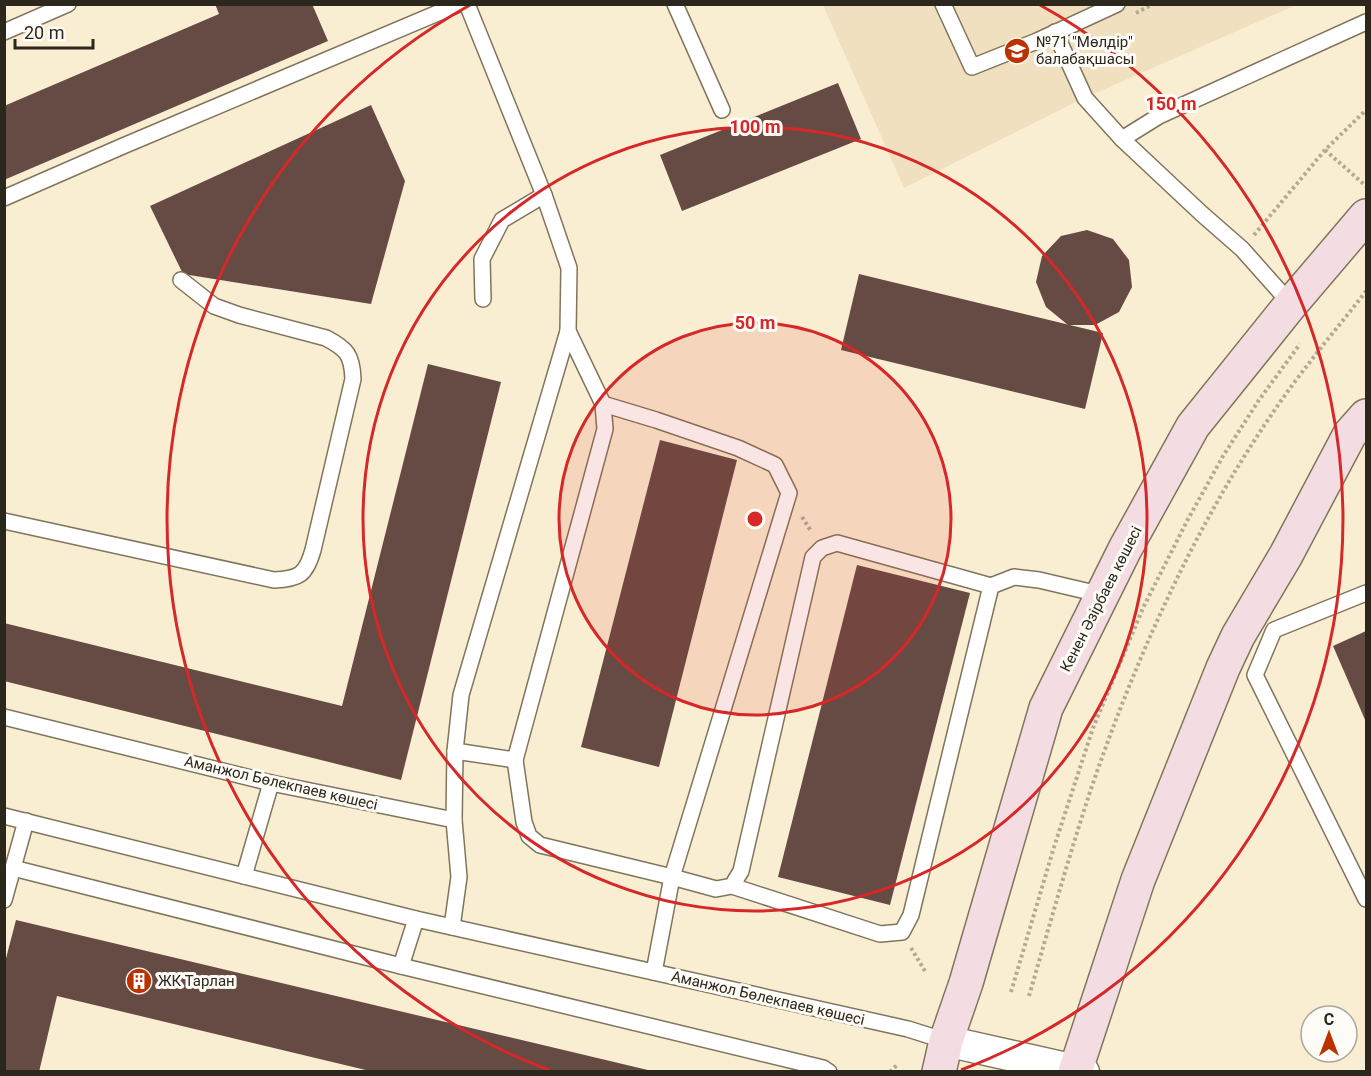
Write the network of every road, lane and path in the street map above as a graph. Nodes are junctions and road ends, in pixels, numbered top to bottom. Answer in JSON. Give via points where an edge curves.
{"nodes":[{"id":1,"x":68,"y":4,"type":"edge"},
{"id":2,"x":459,"y":4,"type":"edge"},
{"id":3,"x":467,"y":4,"type":"edge"},
{"id":4,"x":675,"y":4,"type":"edge"},
{"id":5,"x":943,"y":4,"type":"edge"},
{"id":6,"x":1117,"y":4,"type":"edge"},
{"id":7,"x":1366,"y":22,"type":"edge"},
{"id":8,"x":4,"y":32,"type":"edge"},
{"id":9,"x":1055,"y":32,"type":"junction"},
{"id":10,"x":722,"y":110,"type":"dead end"},
{"id":11,"x":1366,"y":110,"type":"edge"},
{"id":12,"x":1122,"y":139,"type":"junction"},
{"id":13,"x":1325,"y":150,"type":"junction"},
{"id":14,"x":1366,"y":186,"type":"edge"},
{"id":15,"x":544,"y":195,"type":"junction"},
{"id":16,"x":4,"y":198,"type":"edge"},
{"id":17,"x":1366,"y":216,"type":"edge"},
{"id":18,"x":1242,"y":249,"type":"junction"},
{"id":19,"x":181,"y":280,"type":"dead end"},
{"id":20,"x":1366,"y":291,"type":"edge"},
{"id":21,"x":483,"y":299,"type":"dead end"},
{"id":22,"x":1291,"y":304,"type":"junction"},
{"id":23,"x":568,"y":331,"type":"junction"},
{"id":24,"x":1300,"y":344,"type":"dead end"},
{"id":25,"x":603,"y":404,"type":"junction"},
{"id":26,"x":1366,"y":416,"type":"edge"},
{"id":27,"x":789,"y":492,"type":"junction"},
{"id":28,"x":4,"y":521,"type":"edge"},
{"id":29,"x":822,"y":548,"type":"junction"},
{"id":30,"x":991,"y":586,"type":"junction"},
{"id":31,"x":1366,"y":593,"type":"edge"},
{"id":32,"x":1102,"y":595,"type":"junction"},
{"id":33,"x":1251,"y":644,"type":"junction"},
{"id":34,"x":4,"y":717,"type":"edge"},
{"id":35,"x":456,"y":751,"type":"junction"},
{"id":36,"x":515,"y":760,"type":"junction"},
{"id":37,"x":271,"y":783,"type":"junction"},
{"id":38,"x":4,"y":816,"type":"edge"},
{"id":39,"x":454,"y":820,"type":"junction"},
{"id":40,"x":26,"y":821,"type":"junction"},
{"id":41,"x":12,"y":868,"type":"junction"},
{"id":42,"x":244,"y":876,"type":"junction"},
{"id":43,"x":672,"y":877,"type":"junction"},
{"id":44,"x":732,"y":886,"type":"junction"},
{"id":45,"x":1366,"y":899,"type":"edge"},
{"id":46,"x":4,"y":900,"type":"edge"},
{"id":47,"x":416,"y":919,"type":"junction"},
{"id":48,"x":452,"y":927,"type":"junction"},
{"id":49,"x":401,"y":966,"type":"junction"},
{"id":50,"x":654,"y":972,"type":"junction"},
{"id":51,"x":1011,"y":992,"type":"dead end"},
{"id":52,"x":1029,"y":996,"type":"dead end"},
{"id":53,"x":943,"y":1056,"type":"edge"},
{"id":54,"x":898,"y":1064,"type":"dead end"},
{"id":55,"x":829,"y":1071,"type":"edge"},
{"id":56,"x":890,"y":1071,"type":"edge"},
{"id":57,"x":1078,"y":1071,"type":"edge"}],
"edges":[{"from":1,"to":8,"type":"lane"},
{"from":2,"to":16,"type":"lane"},
{"from":3,"to":15,"type":"lane"},
{"from":4,"to":10,"type":"lane"},
{"from":5,"to":9,"type":"lane","via":[[972,67]]},
{"from":6,"to":9,"type":"lane"},
{"from":7,"to":12,"type":"lane","via":[[1159,116]]},
{"from":9,"to":12,"type":"lane","via":[[1085,98]]},
{"from":11,"to":13,"type":"path"},
{"from":12,"to":18,"type":"lane"},
{"from":13,"to":14,"type":"path"},
{"from":13,"to":18,"type":"path"},
{"from":15,"to":21,"type":"lane","via":[[502,220],[482,260]]},
{"from":15,"to":23,"type":"lane","via":[[569,268]]},
{"from":17,"to":22,"type":"street","name":"Кенен Әзірбаев көшесі"},
{"from":18,"to":22,"type":"lane"},
{"from":19,"to":28,"type":"lane","via":[[214,306],[326,338],[348,353],[353,379],[313,550],[302,574],[274,580]]},
{"from":20,"to":52,"type":"path","via":[[1309,362],[1232,477],[1158,619],[1090,791]]},
{"from":22,"to":32,"type":"street","name":"Кенен Әзірбаев көшесі","via":[[1193,426]]},
{"from":23,"to":25,"type":"lane"},
{"from":23,"to":35,"type":"lane","via":[[461,695]]},
{"from":24,"to":51,"type":"path","via":[[1223,456],[1143,608],[1093,728]]},
{"from":25,"to":27,"type":"lane","via":[[738,448],[775,465]]},
{"from":25,"to":36,"type":"lane","via":[[605,429]]},
{"from":26,"to":33,"type":"street","via":[[1350,434],[1286,555]]},
{"from":27,"to":29,"type":"path"},
{"from":27,"to":43,"type":"lane"},
{"from":29,"to":30,"type":"lane","via":[[837,543]]},
{"from":29,"to":44,"type":"lane","via":[[813,557],[741,871]]},
{"from":30,"to":32,"type":"lane","via":[[1014,577]]},
{"from":30,"to":44,"type":"lane","via":[[911,915],[902,932],[879,934]]},
{"from":31,"to":33,"type":"lane","via":[[1274,630]]},
{"from":32,"to":53,"type":"street","name":"Кенен Әзірбаев көшесі","via":[[1047,708]]},
{"from":33,"to":45,"type":"lane","via":[[1255,675]]},
{"from":33,"to":57,"type":"street","via":[[1223,668],[1138,880]]},
{"from":34,"to":37,"type":"lane","name":"Аманжол Бөлекпаев көшесі"},
{"from":35,"to":36,"type":"lane"},
{"from":35,"to":39,"type":"lane"},
{"from":36,"to":43,"type":"lane","via":[[524,822],[529,836],[540,845]]},
{"from":37,"to":39,"type":"lane","name":"Аманжол Бөлекпаев көшесі"},
{"from":37,"to":42,"type":"lane"},
{"from":38,"to":40,"type":"lane","name":"Аманжол Бөлекпаев көшесі"},
{"from":39,"to":48,"type":"lane","via":[[459,877]]},
{"from":40,"to":41,"type":"lane"},
{"from":40,"to":42,"type":"lane","name":"Аманжол Бөлекпаев көшесі"},
{"from":41,"to":46,"type":"lane"},
{"from":41,"to":49,"type":"lane"},
{"from":42,"to":47,"type":"lane","name":"Аманжол Бөлекпаев көшесі"},
{"from":43,"to":44,"type":"lane","via":[[716,889]]},
{"from":43,"to":50,"type":"lane"},
{"from":47,"to":48,"type":"lane","name":"Аманжол Бөлекпаев көшесі"},
{"from":47,"to":49,"type":"lane"},
{"from":48,"to":50,"type":"lane","name":"Аманжол Бөлекпаев көшесі"},
{"from":49,"to":55,"type":"lane"},
{"from":50,"to":53,"type":"lane","name":"Аманжол Бөлекпаев көшесі","via":[[908,1029]]},
{"from":53,"to":57,"type":"street","name":"Аманжол Бөлекпаев көшесі"},
{"from":54,"to":56,"type":"path"}]}
